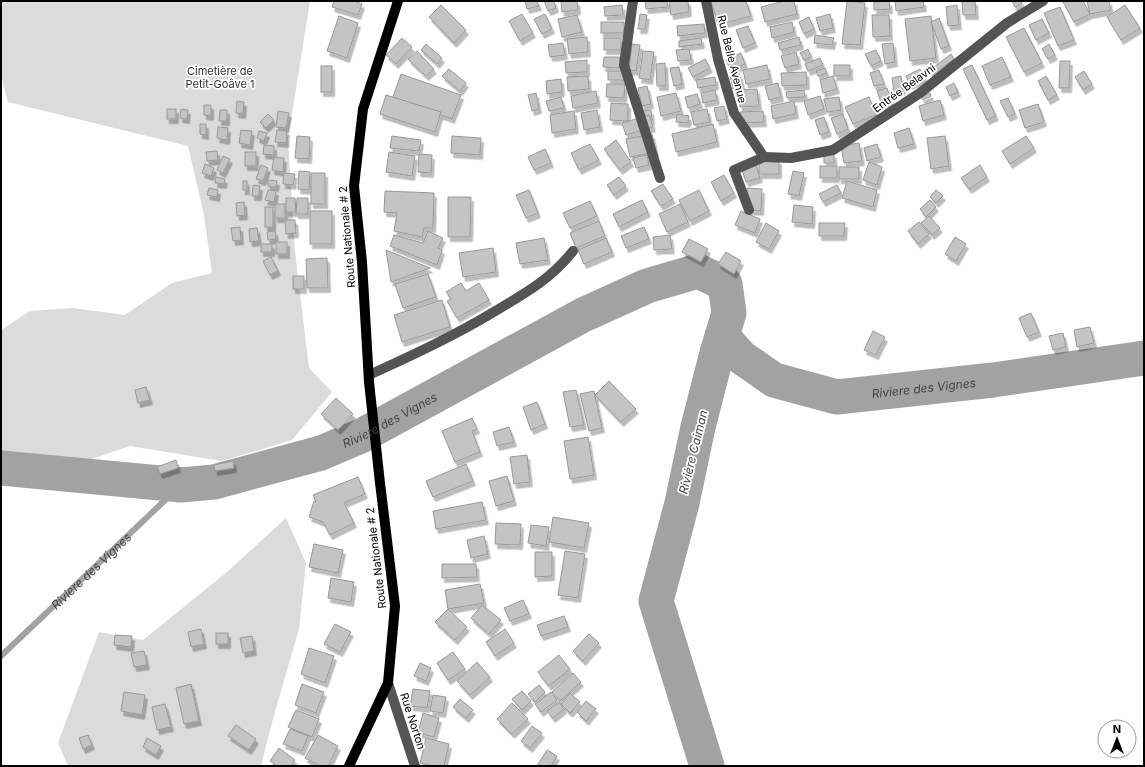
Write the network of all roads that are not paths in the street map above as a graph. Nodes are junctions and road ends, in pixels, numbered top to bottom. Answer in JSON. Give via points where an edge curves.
{"nodes":[{"id":1,"x":398,"y":1,"type":"edge"},
{"id":2,"x":633,"y":1,"type":"edge"},
{"id":3,"x":706,"y":1,"type":"edge"},
{"id":4,"x":1043,"y":1,"type":"edge"},
{"id":5,"x":764,"y":157,"type":"junction"},
{"id":6,"x":660,"y":178,"type":"dead end"},
{"id":7,"x":749,"y":210,"type":"dead end"},
{"id":8,"x":573,"y":251,"type":"dead end"},
{"id":9,"x":369,"y":378,"type":"junction"},
{"id":10,"x":388,"y":683,"type":"junction"},
{"id":11,"x":349,"y":766,"type":"edge"},
{"id":12,"x":415,"y":766,"type":"edge"}],
"edges":[{"from":1,"to":9,"type":"main road","name":"Route Nationale # 2","via":[[363,109],[354,186],[362,262]]},
{"from":2,"to":6,"type":"street","via":[[624,65]]},
{"from":3,"to":5,"type":"street","name":"Rue Belle Avenue","via":[[718,59],[734,113]]},
{"from":4,"to":5,"type":"street","name":"Entrée Belavni","via":[[1007,23],[920,93],[833,150],[791,158]]},
{"from":5,"to":7,"type":"street","via":[[734,170]]},
{"from":8,"to":9,"type":"street","via":[[561,266],[522,296]]},
{"from":9,"to":10,"type":"main road","name":"Route Nationale # 2","via":[[395,606]]},
{"from":10,"to":11,"type":"main road","name":"Route Nationale # 2"},
{"from":10,"to":12,"type":"street","name":"Rue Norton"}]}
